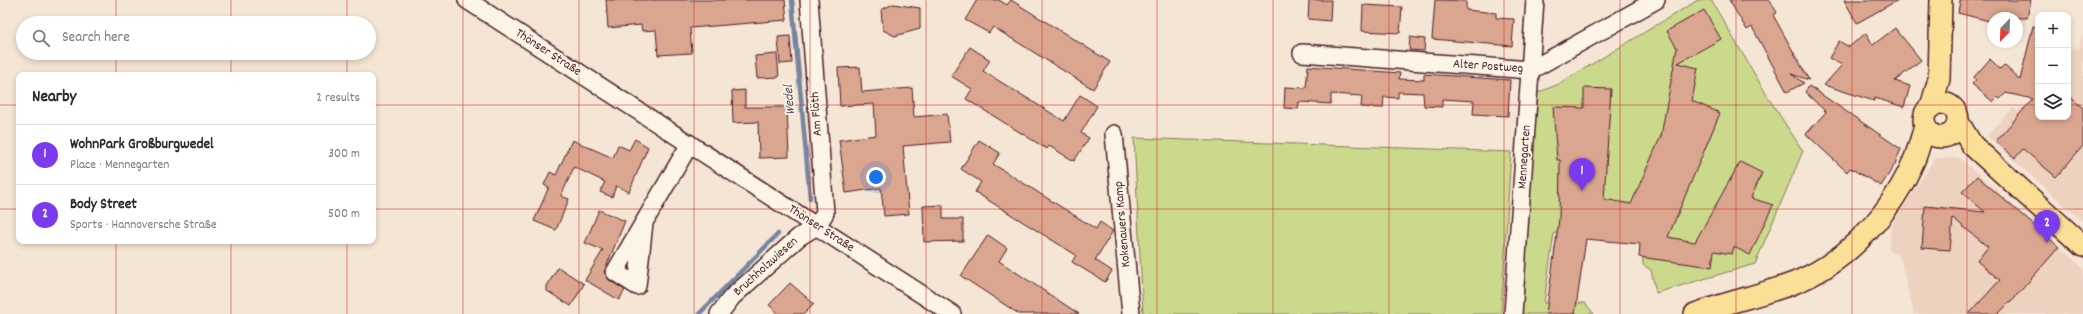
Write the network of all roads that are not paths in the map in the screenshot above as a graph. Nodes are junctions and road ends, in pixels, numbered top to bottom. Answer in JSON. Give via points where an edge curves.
{"nodes":[{"id":1,"x":467,"y":0,"type":"edge"},
{"id":2,"x":809,"y":0,"type":"edge"},
{"id":3,"x":1535,"y":0,"type":"edge"},
{"id":4,"x":1656,"y":0,"type":"edge"},
{"id":5,"x":1940,"y":0,"type":"edge"},
{"id":6,"x":1302,"y":53,"type":"dead end"},
{"id":7,"x":1532,"y":70,"type":"junction"},
{"id":8,"x":1942,"y":122,"type":"junction"},
{"id":9,"x":1114,"y":134,"type":"dead end"},
{"id":10,"x":690,"y":144,"type":"junction"},
{"id":11,"x":644,"y":224,"type":"dead end"},
{"id":12,"x":817,"y":226,"type":"junction"},
{"id":13,"x":2083,"y":246,"type":"edge"},
{"id":14,"x":719,"y":314,"type":"edge"},
{"id":15,"x":952,"y":314,"type":"edge"},
{"id":16,"x":1131,"y":314,"type":"edge"},
{"id":17,"x":1513,"y":314,"type":"edge"},
{"id":18,"x":1696,"y":314,"type":"edge"}],
"edges":[{"from":1,"to":10,"type":"street","name":"Thönser Straße"},
{"from":2,"to":12,"type":"street","name":"Am Flöth","via":[[825,213]]},
{"from":3,"to":7,"type":"street","name":"Mennegarten"},
{"from":4,"to":7,"type":"street","name":"Alter Postweg"},
{"from":5,"to":8,"type":"main road","via":[[1939,79]]},
{"from":6,"to":7,"type":"street","name":"Alter Postweg"},
{"from":7,"to":17,"type":"street","name":"Mennegarten"},
{"from":8,"to":13,"type":"main road","via":[[1972,145]]},
{"from":8,"to":18,"type":"main road","via":[[1915,157],[1902,185],[1881,215],[1856,242],[1823,269],[1795,283]]},
{"from":9,"to":16,"type":"street","name":"Kokenauers Kamp"},
{"from":10,"to":11,"type":"street"},
{"from":10,"to":12,"type":"street","name":"Thönser Straße"},
{"from":12,"to":14,"type":"street","name":"Bruchholzwiesen","via":[[799,237],[732,297]]},
{"from":12,"to":15,"type":"street","name":"Thönser Straße"}]}
